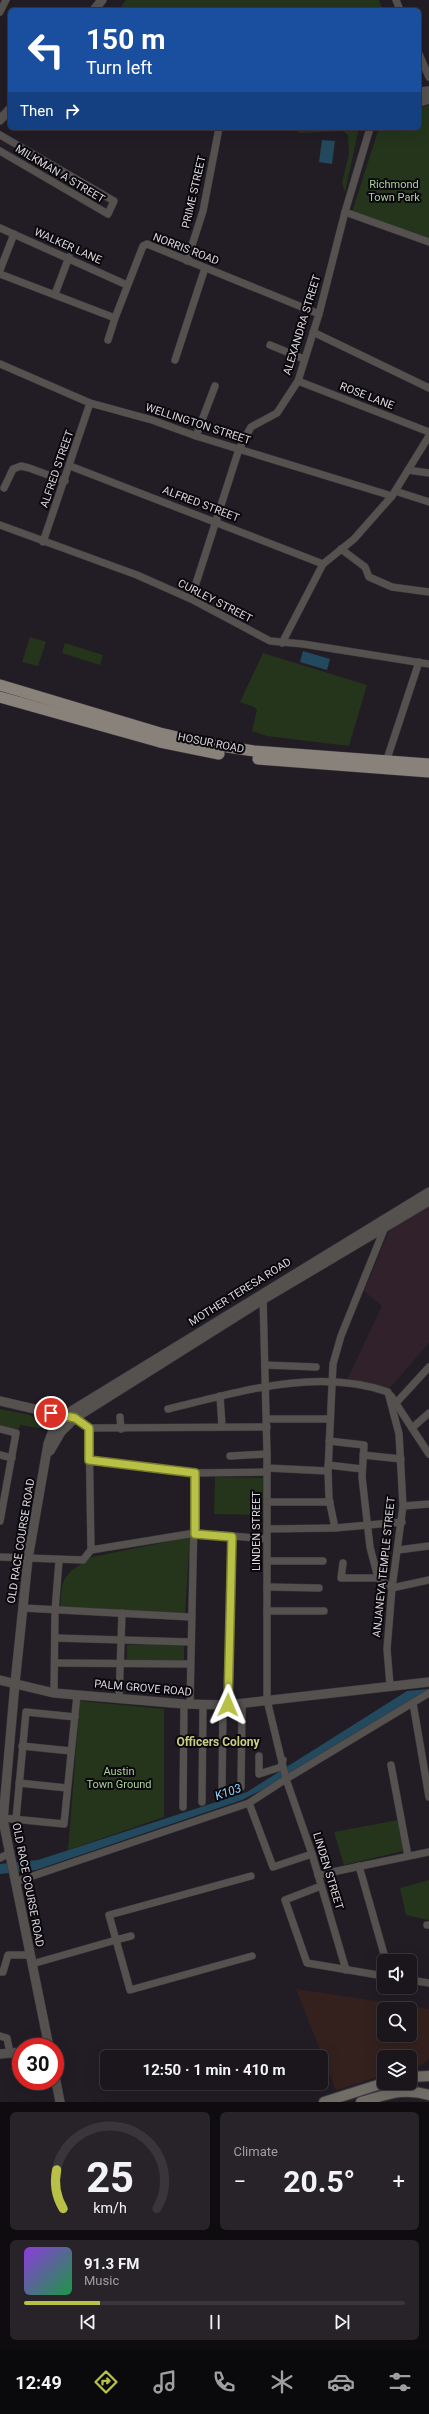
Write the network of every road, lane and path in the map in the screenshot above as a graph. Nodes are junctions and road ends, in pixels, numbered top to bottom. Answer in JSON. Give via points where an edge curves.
{"nodes":[{"id":1,"x":6,"y":0,"type":"edge"},
{"id":2,"x":102,"y":0,"type":"edge"},
{"id":3,"x":96,"y":8,"type":"edge"},
{"id":4,"x":0,"y":12,"type":"edge"},
{"id":5,"x":421,"y":59,"type":"edge"},
{"id":6,"x":429,"y":77,"type":"edge"},
{"id":7,"x":8,"y":111,"type":"edge"},
{"id":8,"x":0,"y":120,"type":"edge"},
{"id":9,"x":219,"y":130,"type":"edge"},
{"id":10,"x":369,"y":130,"type":"edge"},
{"id":11,"x":0,"y":135,"type":"edge"},
{"id":12,"x":0,"y":151,"type":"edge"},
{"id":13,"x":344,"y":212,"type":"junction"},
{"id":14,"x":0,"y":228,"type":"edge"},
{"id":15,"x":14,"y":234,"type":"junction"},
{"id":16,"x":429,"y":242,"type":"edge"},
{"id":17,"x":69,"y":257,"type":"junction"},
{"id":18,"x":187,"y":261,"type":"junction"},
{"id":19,"x":205,"y":268,"type":"junction"},
{"id":20,"x":0,"y":270,"type":"edge"},
{"id":21,"x":0,"y":274,"type":"edge"},
{"id":22,"x":127,"y":285,"type":"junction"},
{"id":23,"x":55,"y":294,"type":"junction"},
{"id":24,"x":319,"y":314,"type":"junction"},
{"id":25,"x":115,"y":318,"type":"junction"},
{"id":26,"x":313,"y":332,"type":"junction"},
{"id":27,"x":108,"y":340,"type":"dead end"},
{"id":28,"x":270,"y":345,"type":"dead end"},
{"id":29,"x":304,"y":359,"type":"junction"},
{"id":30,"x":175,"y":360,"type":"dead end"},
{"id":31,"x":0,"y":364,"type":"edge"},
{"id":32,"x":298,"y":381,"type":"junction"},
{"id":33,"x":215,"y":386,"type":"dead end"},
{"id":34,"x":429,"y":388,"type":"edge"},
{"id":35,"x":90,"y":403,"type":"junction"},
{"id":36,"x":429,"y":432,"type":"edge"},
{"id":37,"x":196,"y":436,"type":"junction"},
{"id":38,"x":429,"y":436,"type":"edge"},
{"id":39,"x":239,"y":449,"type":"junction"},
{"id":40,"x":70,"y":466,"type":"junction"},
{"id":41,"x":408,"y":470,"type":"junction"},
{"id":42,"x":429,"y":473,"type":"edge"},
{"id":43,"x":65,"y":481,"type":"junction"},
{"id":44,"x":4,"y":488,"type":"dead end"},
{"id":45,"x":393,"y":494,"type":"junction"},
{"id":46,"x":429,"y":502,"type":"edge"},
{"id":47,"x":217,"y":522,"type":"junction"},
{"id":48,"x":0,"y":525,"type":"edge"},
{"id":49,"x":43,"y":542,"type":"junction"},
{"id":50,"x":341,"y":549,"type":"junction"},
{"id":51,"x":323,"y":564,"type":"junction"},
{"id":52,"x":429,"y":592,"type":"edge"},
{"id":53,"x":190,"y":599,"type":"junction"},
{"id":54,"x":282,"y":643,"type":"junction"},
{"id":55,"x":419,"y":662,"type":"junction"},
{"id":56,"x":429,"y":664,"type":"edge"},
{"id":57,"x":0,"y":685,"type":"edge"},
{"id":58,"x":0,"y":697,"type":"edge"},
{"id":59,"x":387,"y":760,"type":"junction"},
{"id":60,"x":429,"y":764,"type":"edge"},
{"id":61,"x":429,"y":772,"type":"edge"},
{"id":62,"x":429,"y":1192,"type":"edge"},
{"id":63,"x":429,"y":1201,"type":"edge"},
{"id":64,"x":385,"y":1227,"type":"junction"},
{"id":65,"x":263,"y":1296,"type":"junction"},
{"id":66,"x":265,"y":1365,"type":"junction"},
{"id":67,"x":316,"y":1367,"type":"dead end"},
{"id":68,"x":429,"y":1367,"type":"edge"},
{"id":69,"x":330,"y":1382,"type":"junction"},
{"id":70,"x":266,"y":1385,"type":"junction"},
{"id":71,"x":388,"y":1392,"type":"junction"},
{"id":72,"x":220,"y":1396,"type":"junction"},
{"id":73,"x":0,"y":1401,"type":"edge"},
{"id":74,"x":396,"y":1403,"type":"junction"},
{"id":75,"x":168,"y":1409,"type":"dead end"},
{"id":76,"x":429,"y":1413,"type":"edge"},
{"id":77,"x":64,"y":1415,"type":"junction"},
{"id":78,"x":120,"y":1417,"type":"dead end"},
{"id":79,"x":75,"y":1418,"type":"junction"},
{"id":80,"x":266,"y":1419,"type":"junction"},
{"id":81,"x":330,"y":1420,"type":"junction"},
{"id":82,"x":222,"y":1426,"type":"junction"},
{"id":83,"x":267,"y":1427,"type":"junction"},
{"id":84,"x":89,"y":1428,"type":"junction"},
{"id":85,"x":412,"y":1428,"type":"junction"},
{"id":86,"x":121,"y":1429,"type":"junction"},
{"id":87,"x":0,"y":1430,"type":"edge"},
{"id":88,"x":330,"y":1441,"type":"junction"},
{"id":89,"x":429,"y":1452,"type":"edge"},
{"id":90,"x":267,"y":1454,"type":"junction"},
{"id":91,"x":0,"y":1455,"type":"edge"},
{"id":92,"x":363,"y":1455,"type":"junction"},
{"id":93,"x":230,"y":1456,"type":"dead end"},
{"id":94,"x":12,"y":1458,"type":"junction"},
{"id":95,"x":401,"y":1459,"type":"junction"},
{"id":96,"x":89,"y":1460,"type":"junction"},
{"id":97,"x":45,"y":1464,"type":"junction"},
{"id":98,"x":328,"y":1468,"type":"junction"},
{"id":99,"x":362,"y":1469,"type":"junction"},
{"id":100,"x":267,"y":1470,"type":"junction"},
{"id":101,"x":195,"y":1473,"type":"junction"},
{"id":102,"x":0,"y":1479,"type":"edge"},
{"id":103,"x":8,"y":1480,"type":"junction"},
{"id":104,"x":2,"y":1502,"type":"edge"},
{"id":105,"x":267,"y":1502,"type":"junction"},
{"id":106,"x":330,"y":1502,"type":"junction"},
{"id":107,"x":429,"y":1504,"type":"edge"},
{"id":108,"x":403,"y":1506,"type":"junction"},
{"id":109,"x":0,"y":1521,"type":"edge"},
{"id":110,"x":402,"y":1522,"type":"junction"},
{"id":111,"x":369,"y":1527,"type":"junction"},
{"id":112,"x":335,"y":1528,"type":"junction"},
{"id":113,"x":267,"y":1529,"type":"junction"},
{"id":114,"x":195,"y":1534,"type":"junction"},
{"id":115,"x":232,"y":1537,"type":"junction"},
{"id":116,"x":267,"y":1539,"type":"junction"},
{"id":117,"x":429,"y":1546,"type":"edge"},
{"id":118,"x":91,"y":1550,"type":"junction"},
{"id":119,"x":398,"y":1550,"type":"junction"},
{"id":120,"x":0,"y":1557,"type":"edge"},
{"id":121,"x":28,"y":1559,"type":"junction"},
{"id":122,"x":59,"y":1561,"type":"junction"},
{"id":123,"x":267,"y":1561,"type":"junction"},
{"id":124,"x":323,"y":1561,"type":"dead end"},
{"id":125,"x":343,"y":1562,"type":"dead end"},
{"id":126,"x":378,"y":1578,"type":"junction"},
{"id":127,"x":429,"y":1580,"type":"edge"},
{"id":128,"x":267,"y":1587,"type":"junction"},
{"id":129,"x":319,"y":1588,"type":"dead end"},
{"id":130,"x":392,"y":1588,"type":"junction"},
{"id":131,"x":23,"y":1608,"type":"junction"},
{"id":132,"x":55,"y":1611,"type":"junction"},
{"id":133,"x":267,"y":1611,"type":"junction"},
{"id":134,"x":324,"y":1612,"type":"dead end"},
{"id":135,"x":122,"y":1613,"type":"junction"},
{"id":136,"x":191,"y":1617,"type":"junction"},
{"id":137,"x":55,"y":1638,"type":"junction"},
{"id":138,"x":121,"y":1639,"type":"junction"},
{"id":139,"x":191,"y":1642,"type":"junction"},
{"id":140,"x":55,"y":1663,"type":"junction"},
{"id":141,"x":120,"y":1664,"type":"junction"},
{"id":142,"x":190,"y":1664,"type":"junction"},
{"id":143,"x":0,"y":1680,"type":"edge"},
{"id":144,"x":429,"y":1682,"type":"edge"},
{"id":145,"x":15,"y":1683,"type":"junction"},
{"id":146,"x":390,"y":1685,"type":"junction"},
{"id":147,"x":54,"y":1693,"type":"junction"},
{"id":148,"x":429,"y":1693,"type":"edge"},
{"id":149,"x":77,"y":1695,"type":"junction"},
{"id":150,"x":119,"y":1699,"type":"junction"},
{"id":151,"x":267,"y":1700,"type":"junction"},
{"id":152,"x":413,"y":1703,"type":"junction"},
{"id":153,"x":187,"y":1704,"type":"junction"},
{"id":154,"x":202,"y":1705,"type":"junction"},
{"id":155,"x":225,"y":1705,"type":"junction"},
{"id":156,"x":242,"y":1705,"type":"junction"},
{"id":157,"x":75,"y":1717,"type":"junction"},
{"id":158,"x":22,"y":1746,"type":"junction"},
{"id":159,"x":71,"y":1751,"type":"junction"},
{"id":160,"x":259,"y":1756,"type":"dead end"},
{"id":161,"x":426,"y":1757,"type":"edge"},
{"id":162,"x":283,"y":1760,"type":"junction"},
{"id":163,"x":392,"y":1765,"type":"dead end"},
{"id":164,"x":286,"y":1778,"type":"junction"},
{"id":165,"x":19,"y":1784,"type":"junction"},
{"id":166,"x":241,"y":1787,"type":"dead end"},
{"id":167,"x":67,"y":1788,"type":"junction"},
{"id":168,"x":222,"y":1791,"type":"dead end"},
{"id":169,"x":429,"y":1797,"type":"edge"},
{"id":170,"x":202,"y":1802,"type":"dead end"},
{"id":171,"x":249,"y":1803,"type":"junction"},
{"id":172,"x":183,"y":1807,"type":"dead end"},
{"id":173,"x":3,"y":1818,"type":"junction"},
{"id":174,"x":16,"y":1819,"type":"junction"},
{"id":175,"x":429,"y":1852,"type":"edge"},
{"id":176,"x":312,"y":1854,"type":"junction"},
{"id":177,"x":408,"y":1856,"type":"junction"},
{"id":178,"x":11,"y":1857,"type":"junction"},
{"id":179,"x":0,"y":1858,"type":"edge"},
{"id":180,"x":359,"y":1866,"type":"junction"},
{"id":181,"x":318,"y":1875,"type":"junction"},
{"id":182,"x":251,"y":1876,"type":"dead end"},
{"id":183,"x":15,"y":1878,"type":"junction"},
{"id":184,"x":321,"y":1886,"type":"junction"},
{"id":185,"x":131,"y":1936,"type":"dead end"},
{"id":186,"x":116,"y":1940,"type":"junction"},
{"id":187,"x":384,"y":1954,"type":"edge"},
{"id":188,"x":252,"y":1956,"type":"dead end"},
{"id":189,"x":31,"y":1960,"type":"junction"},
{"id":190,"x":346,"y":1970,"type":"junction"},
{"id":191,"x":0,"y":1972,"type":"edge"},
{"id":192,"x":377,"y":1975,"type":"edge"},
{"id":193,"x":417,"y":1981,"type":"edge"},
{"id":194,"x":429,"y":1983,"type":"edge"},
{"id":195,"x":0,"y":2036,"type":"edge"},
{"id":196,"x":47,"y":2038,"type":"edge"},
{"id":197,"x":10,"y":2053,"type":"joint"},
{"id":198,"x":0,"y":2054,"type":"edge"},
{"id":199,"x":377,"y":2085,"type":"edge"},
{"id":200,"x":58,"y":2090,"type":"edge"},
{"id":201,"x":429,"y":2095,"type":"edge"},
{"id":202,"x":60,"y":2102,"type":"edge"},
{"id":203,"x":324,"y":2102,"type":"edge"},
{"id":204,"x":361,"y":2102,"type":"edge"}],
"edges":[{"from":1,"to":4,"type":"street"},
{"from":2,"to":3,"type":"street"},
{"from":5,"to":6,"type":"street"},
{"from":7,"to":8,"type":"street"},
{"from":9,"to":18,"type":"street","name":"PRIME STREET","via":[[203,211]]},
{"from":10,"to":13,"type":"street","name":"ALEXANDRA STREET"},
{"from":11,"to":12,"type":"street","name":"MILKMAN A STREET","via":[[114,201],[108,214]]},
{"from":13,"to":16,"type":"street"},
{"from":13,"to":24,"type":"street","name":"ALEXANDRA STREET"},
{"from":14,"to":15,"type":"street","name":"WALKER LANE"},
{"from":15,"to":17,"type":"street","name":"WALKER LANE"},
{"from":15,"to":20,"type":"street"},
{"from":17,"to":22,"type":"street","name":"WALKER LANE"},
{"from":17,"to":23,"type":"street"},
{"from":18,"to":19,"type":"street","name":"NORRIS ROAD"},
{"from":18,"to":22,"type":"street","name":"NORRIS ROAD","via":[[144,244]]},
{"from":19,"to":24,"type":"street","name":"NORRIS ROAD"},
{"from":19,"to":30,"type":"street"},
{"from":21,"to":23,"type":"street"},
{"from":22,"to":25,"type":"street","name":"NORRIS ROAD"},
{"from":23,"to":25,"type":"street"},
{"from":24,"to":26,"type":"street","name":"ALEXANDRA STREET"},
{"from":25,"to":27,"type":"street","name":"NORRIS ROAD"},
{"from":26,"to":29,"type":"street","name":"ALEXANDRA STREET"},
{"from":26,"to":34,"type":"street"},
{"from":28,"to":29,"type":"street"},
{"from":29,"to":32,"type":"street","name":"ALEXANDRA STREET"},
{"from":31,"to":35,"type":"street","name":"WELLINGTON STREET"},
{"from":32,"to":36,"type":"street","name":"ROSE LANE"},
{"from":32,"to":39,"type":"street","name":"ALEXANDRA STREET","via":[[277,413],[251,427]]},
{"from":33,"to":37,"type":"street"},
{"from":35,"to":37,"type":"street","name":"WELLINGTON STREET","via":[[152,420]]},
{"from":35,"to":40,"type":"street","name":"ALFRED STREET"},
{"from":37,"to":39,"type":"street","name":"WELLINGTON STREET"},
{"from":38,"to":41,"type":"street"},
{"from":39,"to":45,"type":"street","name":"WELLINGTON STREET"},
{"from":39,"to":47,"type":"street","name":"ALEXANDRA STREET"},
{"from":40,"to":43,"type":"street","name":"ALFRED STREET"},
{"from":40,"to":47,"type":"street","name":"ALFRED STREET"},
{"from":41,"to":42,"type":"street"},
{"from":41,"to":45,"type":"street"},
{"from":43,"to":44,"type":"street","via":[[21,466],[12,469]]},
{"from":43,"to":49,"type":"street","name":"ALFRED STREET"},
{"from":45,"to":46,"type":"street","name":"WELLINGTON STREET"},
{"from":45,"to":50,"type":"street","via":[[354,539]]},
{"from":47,"to":51,"type":"street","name":"ALFRED STREET"},
{"from":47,"to":53,"type":"street","name":"ALEXANDRA STREET"},
{"from":48,"to":49,"type":"street","name":"CURLEY STREET"},
{"from":49,"to":53,"type":"street","name":"CURLEY STREET","via":[[130,572]]},
{"from":50,"to":51,"type":"street"},
{"from":50,"to":52,"type":"street","via":[[365,567],[369,577],[392,587]]},
{"from":51,"to":54,"type":"street"},
{"from":53,"to":54,"type":"street","name":"CURLEY STREET","via":[[270,641]]},
{"from":54,"to":55,"type":"street","name":"CURLEY STREET"},
{"from":55,"to":56,"type":"street","name":"CURLEY STREET"},
{"from":55,"to":59,"type":"street"},
{"from":57,"to":59,"type":"main road","name":"HOSUR ROAD","via":[[160,733],[208,744],[254,751]]},
{"from":58,"to":61,"type":"main road","name":"HOSUR ROAD","via":[[160,742],[206,752]]},
{"from":59,"to":60,"type":"main road","name":"HOSUR ROAD"},
{"from":62,"to":65,"type":"street","name":"MOTHER TERESA ROAD"},
{"from":63,"to":64,"type":"street","name":"MOTHER TERESA ROAD"},
{"from":64,"to":65,"type":"street","name":"MOTHER TERESA ROAD"},
{"from":64,"to":69,"type":"street","via":[[341,1336]]},
{"from":65,"to":66,"type":"street","name":"LINDEN STREET"},
{"from":65,"to":77,"type":"street","name":"MOTHER TERESA ROAD"},
{"from":65,"to":79,"type":"street","name":"MOTHER TERESA ROAD"},
{"from":66,"to":67,"type":"street"},
{"from":66,"to":70,"type":"street","name":"LINDEN STREET"},
{"from":68,"to":74,"type":"street"},
{"from":69,"to":70,"type":"street"},
{"from":69,"to":71,"type":"street","via":[[368,1385]]},
{"from":69,"to":81,"type":"street"},
{"from":70,"to":72,"type":"street"},
{"from":70,"to":80,"type":"street","name":"LINDEN STREET"},
{"from":71,"to":74,"type":"street"},
{"from":71,"to":95,"type":"street","name":"ANJANEYA TEMPLE STREET","via":[[399,1434]]},
{"from":72,"to":75,"type":"street"},
{"from":72,"to":82,"type":"street"},
{"from":73,"to":77,"type":"street"},
{"from":74,"to":85,"type":"street"},
{"from":76,"to":85,"type":"street"},
{"from":77,"to":79,"type":"street"},
{"from":77,"to":97,"type":"street","name":"MOTHER TERESA ROAD","via":[[53,1428]]},
{"from":78,"to":86,"type":"street"},
{"from":79,"to":84,"type":"street"},
{"from":79,"to":97,"type":"street","name":"MOTHER TERESA ROAD","via":[[52,1446]]},
{"from":80,"to":81,"type":"street"},
{"from":80,"to":83,"type":"street","name":"LINDEN STREET"},
{"from":81,"to":88,"type":"street"},
{"from":82,"to":83,"type":"street"},
{"from":82,"to":86,"type":"street"},
{"from":83,"to":90,"type":"street","name":"LINDEN STREET"},
{"from":84,"to":86,"type":"street"},
{"from":84,"to":96,"type":"street"},
{"from":85,"to":89,"type":"street"},
{"from":87,"to":94,"type":"street","via":[[16,1433]]},
{"from":88,"to":92,"type":"street","via":[[364,1445]]},
{"from":88,"to":98,"type":"street"},
{"from":90,"to":93,"type":"street"},
{"from":90,"to":100,"type":"street","name":"LINDEN STREET"},
{"from":91,"to":94,"type":"street"},
{"from":92,"to":95,"type":"street"},
{"from":92,"to":99,"type":"street"},
{"from":94,"to":103,"type":"street"},
{"from":95,"to":108,"type":"street","name":"ANJANEYA TEMPLE STREET"},
{"from":96,"to":101,"type":"street"},
{"from":96,"to":118,"type":"street"},
{"from":97,"to":121,"type":"street","name":"OLD RACE COURSE ROAD"},
{"from":98,"to":99,"type":"street"},
{"from":98,"to":100,"type":"street"},
{"from":98,"to":106,"type":"street"},
{"from":99,"to":111,"type":"street"},
{"from":100,"to":101,"type":"street"},
{"from":100,"to":105,"type":"street","name":"LINDEN STREET"},
{"from":101,"to":114,"type":"street"},
{"from":102,"to":103,"type":"street"},
{"from":103,"to":104,"type":"street"},
{"from":104,"to":109,"type":"street"},
{"from":105,"to":106,"type":"street"},
{"from":105,"to":113,"type":"street","name":"LINDEN STREET"},
{"from":106,"to":112,"type":"street"},
{"from":107,"to":108,"type":"street"},
{"from":108,"to":110,"type":"street","name":"ANJANEYA TEMPLE STREET"},
{"from":110,"to":111,"type":"street"},
{"from":110,"to":119,"type":"street","name":"ANJANEYA TEMPLE STREET"},
{"from":111,"to":112,"type":"street"},
{"from":111,"to":126,"type":"street","via":[[370,1547]]},
{"from":112,"to":113,"type":"street"},
{"from":113,"to":116,"type":"street","name":"LINDEN STREET"},
{"from":114,"to":115,"type":"street"},
{"from":114,"to":118,"type":"street"},
{"from":114,"to":136,"type":"street"},
{"from":115,"to":116,"type":"street"},
{"from":115,"to":155,"type":"street"},
{"from":116,"to":123,"type":"street","name":"LINDEN STREET"},
{"from":117,"to":119,"type":"street"},
{"from":118,"to":122,"type":"street","via":[[83,1560]]},
{"from":119,"to":130,"type":"street","name":"ANJANEYA TEMPLE STREET"},
{"from":120,"to":121,"type":"street"},
{"from":121,"to":122,"type":"street"},
{"from":121,"to":131,"type":"street","name":"OLD RACE COURSE ROAD"},
{"from":122,"to":132,"type":"street"},
{"from":123,"to":124,"type":"street"},
{"from":123,"to":128,"type":"street","name":"LINDEN STREET"},
{"from":125,"to":126,"type":"street","via":[[341,1578]]},
{"from":126,"to":130,"type":"street"},
{"from":127,"to":130,"type":"street"},
{"from":128,"to":129,"type":"street"},
{"from":128,"to":133,"type":"street","name":"LINDEN STREET"},
{"from":130,"to":146,"type":"street","name":"ANJANEYA TEMPLE STREET","via":[[387,1649]]},
{"from":131,"to":132,"type":"street"},
{"from":131,"to":145,"type":"street","name":"OLD RACE COURSE ROAD"},
{"from":132,"to":135,"type":"street"},
{"from":132,"to":137,"type":"street"},
{"from":133,"to":134,"type":"street"},
{"from":133,"to":151,"type":"street","name":"LINDEN STREET"},
{"from":135,"to":136,"type":"street"},
{"from":135,"to":138,"type":"street"},
{"from":136,"to":139,"type":"street"},
{"from":137,"to":138,"type":"street"},
{"from":137,"to":140,"type":"street"},
{"from":138,"to":139,"type":"street"},
{"from":138,"to":141,"type":"street"},
{"from":139,"to":142,"type":"street"},
{"from":140,"to":141,"type":"street"},
{"from":140,"to":147,"type":"street"},
{"from":141,"to":142,"type":"street"},
{"from":141,"to":150,"type":"street"},
{"from":142,"to":153,"type":"street"},
{"from":143,"to":145,"type":"street","name":"PALM GROVE ROAD"},
{"from":144,"to":146,"type":"street","name":"PALM GROVE ROAD"},
{"from":145,"to":147,"type":"street","name":"PALM GROVE ROAD"},
{"from":145,"to":173,"type":"street","name":"OLD RACE COURSE ROAD"},
{"from":146,"to":151,"type":"street","name":"PALM GROVE ROAD"},
{"from":147,"to":149,"type":"street","name":"PALM GROVE ROAD"},
{"from":148,"to":152,"type":"street"},
{"from":149,"to":150,"type":"street","name":"PALM GROVE ROAD"},
{"from":149,"to":157,"type":"street"},
{"from":150,"to":153,"type":"street","name":"PALM GROVE ROAD"},
{"from":151,"to":156,"type":"street","name":"PALM GROVE ROAD"},
{"from":151,"to":162,"type":"street","name":"LINDEN STREET"},
{"from":152,"to":161,"type":"street"},
{"from":152,"to":164,"type":"street"},
{"from":153,"to":154,"type":"street","name":"PALM GROVE ROAD"},
{"from":153,"to":172,"type":"street"},
{"from":154,"to":155,"type":"street","name":"PALM GROVE ROAD"},
{"from":154,"to":170,"type":"street"},
{"from":155,"to":156,"type":"street","name":"PALM GROVE ROAD"},
{"from":155,"to":168,"type":"street"},
{"from":156,"to":166,"type":"street"},
{"from":157,"to":158,"type":"street","via":[[26,1712]]},
{"from":157,"to":159,"type":"street"},
{"from":158,"to":159,"type":"street"},
{"from":158,"to":165,"type":"street"},
{"from":159,"to":167,"type":"street"},
{"from":160,"to":162,"type":"street","via":[[259,1774],[281,1767]]},
{"from":161,"to":169,"type":"street"},
{"from":162,"to":164,"type":"street","name":"LINDEN STREET"},
{"from":163,"to":177,"type":"street"},
{"from":164,"to":171,"type":"street"},
{"from":164,"to":176,"type":"street","name":"LINDEN STREET"},
{"from":165,"to":167,"type":"street"},
{"from":165,"to":174,"type":"street"},
{"from":167,"to":174,"type":"street","via":[[64,1824]]},
{"from":171,"to":176,"type":"street","via":[[273,1867]]},
{"from":171,"to":183,"type":"street"},
{"from":173,"to":174,"type":"street"},
{"from":173,"to":178,"type":"street","name":"OLD RACE COURSE ROAD"},
{"from":175,"to":177,"type":"street"},
{"from":176,"to":181,"type":"street","name":"LINDEN STREET"},
{"from":177,"to":180,"type":"street"},
{"from":178,"to":179,"type":"street"},
{"from":178,"to":183,"type":"street","name":"OLD RACE COURSE ROAD"},
{"from":180,"to":181,"type":"street"},
{"from":180,"to":187,"type":"street"},
{"from":181,"to":184,"type":"street","name":"LINDEN STREET"},
{"from":182,"to":186,"type":"street","via":[[109,1915]]},
{"from":183,"to":189,"type":"street","name":"OLD RACE COURSE ROAD"},
{"from":184,"to":190,"type":"street","name":"LINDEN STREET"},
{"from":184,"to":190,"type":"street","via":[[285,1900],[307,1963]]},
{"from":185,"to":186,"type":"street"},
{"from":186,"to":188,"type":"street","via":[[130,1990]]},
{"from":186,"to":189,"type":"street"},
{"from":189,"to":191,"type":"street","via":[[8,1955],[3,1972]]},
{"from":189,"to":196,"type":"street","name":"OLD RACE COURSE ROAD"},
{"from":190,"to":192,"type":"street"},
{"from":193,"to":194,"type":"street"},
{"from":195,"to":197,"type":"street","via":[[7,2038]]},
{"from":197,"to":198,"type":"street"},
{"from":199,"to":203,"type":"main road"},
{"from":200,"to":202,"type":"street"},
{"from":201,"to":204,"type":"main road","via":[[403,2090]]}]}
